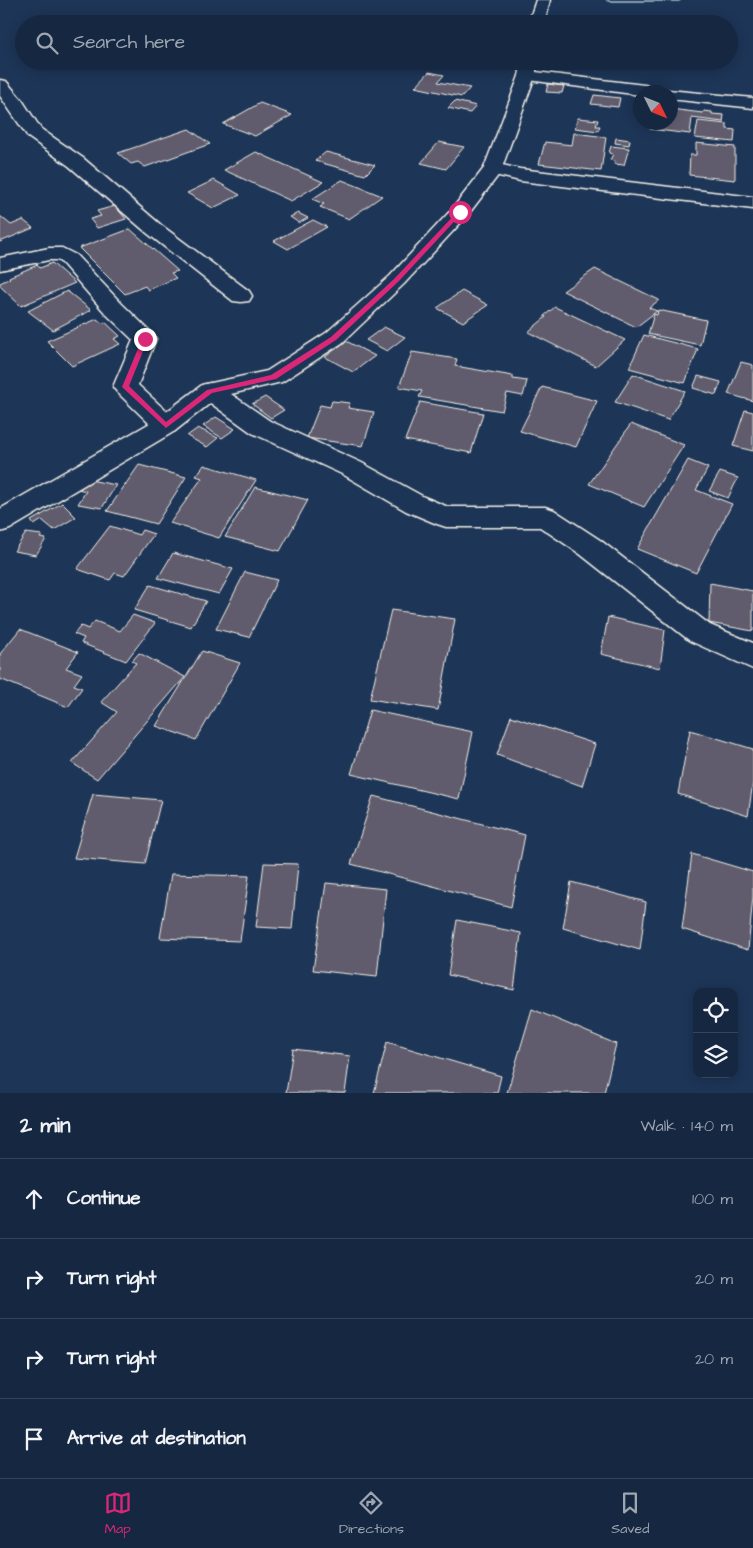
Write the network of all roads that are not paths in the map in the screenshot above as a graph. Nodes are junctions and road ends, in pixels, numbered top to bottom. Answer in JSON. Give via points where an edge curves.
{"nodes":[{"id":1,"x":543,"y":0,"type":"edge"},
{"id":2,"x":539,"y":15,"type":"edge"},
{"id":3,"x":528,"y":70,"type":"edge"},
{"id":4,"x":534,"y":70,"type":"edge"},
{"id":5,"x":0,"y":85,"type":"edge"},
{"id":6,"x":633,"y":87,"type":"edge"},
{"id":7,"x":678,"y":95,"type":"edge"},
{"id":8,"x":753,"y":103,"type":"edge"},
{"id":9,"x":493,"y":169,"type":"junction"},
{"id":10,"x":753,"y":203,"type":"edge"},
{"id":11,"x":0,"y":264,"type":"edge"},
{"id":12,"x":242,"y":296,"type":"dead end"},
{"id":13,"x":210,"y":391,"type":"junction"},
{"id":14,"x":166,"y":426,"type":"junction"},
{"id":15,"x":0,"y":522,"type":"edge"},
{"id":16,"x":753,"y":657,"type":"edge"}],
"edges":[{"from":1,"to":2,"type":"street"},
{"from":3,"to":9,"type":"street"},
{"from":4,"to":6,"type":"street"},
{"from":5,"to":12,"type":"street","via":[[34,133],[76,162]]},
{"from":7,"to":8,"type":"street"},
{"from":9,"to":10,"type":"street"},
{"from":9,"to":13,"type":"street","via":[[460,212],[397,280],[334,338],[274,377]]},
{"from":11,"to":14,"type":"street","via":[[49,254],[62,254],[69,259],[145,339],[125,387]]},
{"from":13,"to":14,"type":"street"},
{"from":13,"to":16,"type":"street","via":[[262,427],[446,517],[545,517],[590,547],[700,633]]},
{"from":14,"to":15,"type":"street"}]}
